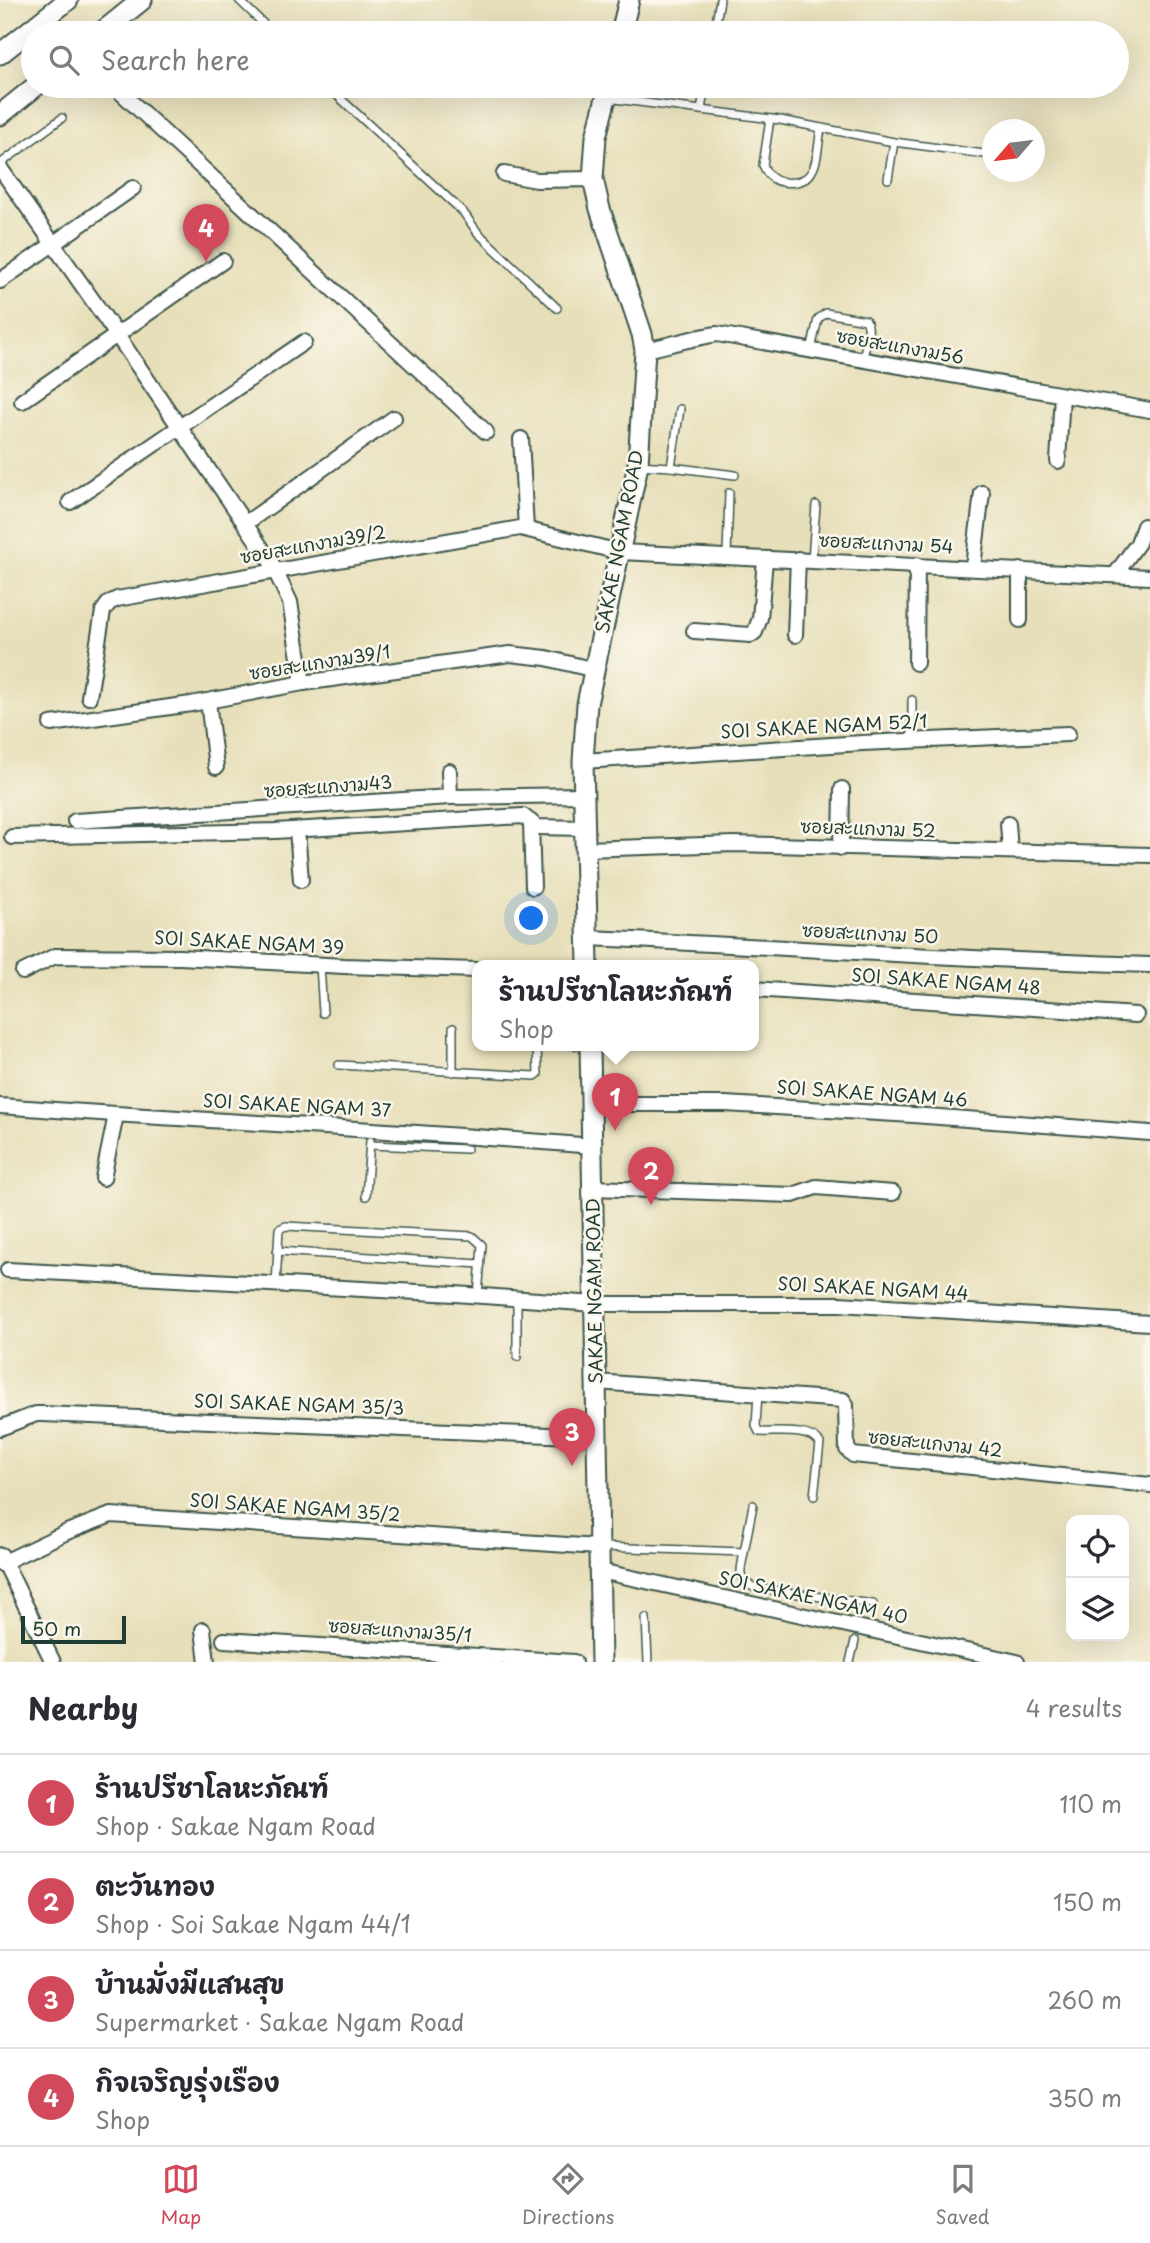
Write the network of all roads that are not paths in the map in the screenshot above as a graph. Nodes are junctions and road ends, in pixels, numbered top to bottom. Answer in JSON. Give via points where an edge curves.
{"nodes":[{"id":1,"x":68,"y":0,"type":"edge"},
{"id":2,"x":142,"y":0,"type":"edge"},
{"id":3,"x":239,"y":0,"type":"edge"},
{"id":4,"x":629,"y":0,"type":"edge"},
{"id":5,"x":720,"y":0,"type":"edge"},
{"id":6,"x":42,"y":21,"type":"edge"},
{"id":7,"x":116,"y":21,"type":"edge"},
{"id":8,"x":261,"y":21,"type":"edge"},
{"id":9,"x":624,"y":21,"type":"edge"},
{"id":10,"x":716,"y":21,"type":"edge"},
{"id":11,"x":21,"y":37,"type":"edge"},
{"id":12,"x":0,"y":54,"type":"edge"},
{"id":13,"x":21,"y":98,"type":"edge"},
{"id":14,"x":127,"y":98,"type":"edge"},
{"id":15,"x":340,"y":98,"type":"edge"},
{"id":16,"x":606,"y":98,"type":"edge"},
{"id":17,"x":639,"y":98,"type":"edge"},
{"id":18,"x":703,"y":98,"type":"edge"},
{"id":19,"x":701,"y":110,"type":"junction"},
{"id":20,"x":0,"y":115,"type":"edge"},
{"id":21,"x":62,"y":118,"type":"dead end"},
{"id":22,"x":770,"y":119,"type":"junction"},
{"id":23,"x":821,"y":128,"type":"junction"},
{"id":24,"x":894,"y":142,"type":"junction"},
{"id":25,"x":982,"y":154,"type":"edge"},
{"id":26,"x":0,"y":166,"type":"edge"},
{"id":27,"x":505,"y":174,"type":"dead end"},
{"id":28,"x":593,"y":179,"type":"junction"},
{"id":29,"x":888,"y":179,"type":"dead end"},
{"id":30,"x":134,"y":188,"type":"dead end"},
{"id":31,"x":52,"y":244,"type":"junction"},
{"id":32,"x":223,"y":261,"type":"dead end"},
{"id":33,"x":0,"y":281,"type":"edge"},
{"id":34,"x":557,"y":307,"type":"dead end"},
{"id":35,"x":117,"y":335,"type":"junction"},
{"id":36,"x":304,"y":342,"type":"dead end"},
{"id":37,"x":645,"y":350,"type":"junction"},
{"id":38,"x":811,"y":351,"type":"junction"},
{"id":39,"x":862,"y":360,"type":"junction"},
{"id":40,"x":1062,"y":395,"type":"junction"},
{"id":41,"x":22,"y":401,"type":"dead end"},
{"id":42,"x":680,"y":409,"type":"dead end"},
{"id":43,"x":1150,"y":410,"type":"edge"},
{"id":44,"x":394,"y":418,"type":"dead end"},
{"id":45,"x":180,"y":426,"type":"junction"},
{"id":46,"x":486,"y":432,"type":"dead end"},
{"id":47,"x":521,"y":439,"type":"dead end"},
{"id":48,"x":1058,"y":461,"type":"dead end"},
{"id":49,"x":638,"y":465,"type":"junction"},
{"id":50,"x":671,"y":467,"type":"junction"},
{"id":51,"x":735,"y":475,"type":"dead end"},
{"id":52,"x":729,"y":493,"type":"dead end"},
{"id":53,"x":982,"y":493,"type":"dead end"},
{"id":54,"x":70,"y":502,"type":"dead end"},
{"id":55,"x":816,"y":505,"type":"dead end"},
{"id":56,"x":246,"y":523,"type":"junction"},
{"id":57,"x":1144,"y":527,"type":"dead end"},
{"id":58,"x":526,"y":529,"type":"junction"},
{"id":59,"x":620,"y":552,"type":"junction"},
{"id":60,"x":727,"y":556,"type":"junction"},
{"id":61,"x":765,"y":559,"type":"junction"},
{"id":62,"x":805,"y":560,"type":"junction"},
{"id":63,"x":917,"y":565,"type":"junction"},
{"id":64,"x":973,"y":567,"type":"junction"},
{"id":65,"x":1020,"y":570,"type":"junction"},
{"id":66,"x":275,"y":572,"type":"junction"},
{"id":67,"x":1115,"y":575,"type":"junction"},
{"id":68,"x":1150,"y":577,"type":"edge"},
{"id":69,"x":1020,"y":620,"type":"dead end"},
{"id":70,"x":694,"y":631,"type":"dead end"},
{"id":71,"x":795,"y":635,"type":"dead end"},
{"id":72,"x":916,"y":663,"type":"dead end"},
{"id":73,"x":595,"y":670,"type":"junction"},
{"id":74,"x":303,"y":684,"type":"junction"},
{"id":75,"x":89,"y":697,"type":"dead end"},
{"id":76,"x":912,"y":700,"type":"dead end"},
{"id":77,"x":208,"y":701,"type":"junction"},
{"id":78,"x":51,"y":724,"type":"dead end"},
{"id":79,"x":1068,"y":734,"type":"dead end"},
{"id":80,"x":912,"y":741,"type":"junction"},
{"id":81,"x":583,"y":761,"type":"junction"},
{"id":82,"x":216,"y":767,"type":"dead end"},
{"id":83,"x":449,"y":771,"type":"dead end"},
{"id":84,"x":842,"y":789,"type":"dead end"},
{"id":85,"x":584,"y":795,"type":"junction"},
{"id":86,"x":450,"y":797,"type":"junction"},
{"id":87,"x":75,"y":821,"type":"dead end"},
{"id":88,"x":531,"y":822,"type":"junction"},
{"id":89,"x":1008,"y":824,"type":"dead end"},
{"id":90,"x":584,"y":828,"type":"junction"},
{"id":91,"x":297,"y":830,"type":"junction"},
{"id":92,"x":12,"y":837,"type":"dead end"},
{"id":93,"x":841,"y":848,"type":"junction"},
{"id":94,"x":585,"y":849,"type":"junction"},
{"id":95,"x":1010,"y":851,"type":"junction"},
{"id":96,"x":1150,"y":855,"type":"edge"},
{"id":97,"x":301,"y":880,"type":"dead end"},
{"id":98,"x":533,"y":887,"type":"dead end"},
{"id":99,"x":587,"y":938,"type":"junction"},
{"id":100,"x":588,"y":960,"type":"edge"},
{"id":101,"x":320,"y":965,"type":"junction"},
{"id":102,"x":1150,"y":965,"type":"edge"},
{"id":103,"x":472,"y":970,"type":"edge"},
{"id":104,"x":23,"y":972,"type":"dead end"},
{"id":105,"x":759,"y":989,"type":"edge"},
{"id":106,"x":324,"y":1013,"type":"dead end"},
{"id":107,"x":1136,"y":1015,"type":"dead end"},
{"id":108,"x":453,"y":1028,"type":"dead end"},
{"id":109,"x":537,"y":1051,"type":"edge"},
{"id":110,"x":585,"y":1051,"type":"edge"},
{"id":111,"x":339,"y":1065,"type":"dead end"},
{"id":112,"x":453,"y":1072,"type":"junction"},
{"id":113,"x":592,"y":1104,"type":"junction"},
{"id":114,"x":0,"y":1106,"type":"edge"},
{"id":115,"x":116,"y":1115,"type":"junction"},
{"id":116,"x":372,"y":1129,"type":"junction"},
{"id":117,"x":1150,"y":1133,"type":"edge"},
{"id":118,"x":370,"y":1145,"type":"junction"},
{"id":119,"x":592,"y":1146,"type":"junction"},
{"id":120,"x":467,"y":1149,"type":"dead end"},
{"id":121,"x":103,"y":1178,"type":"dead end"},
{"id":122,"x":593,"y":1188,"type":"junction"},
{"id":123,"x":893,"y":1193,"type":"dead end"},
{"id":124,"x":366,"y":1196,"type":"dead end"},
{"id":125,"x":277,"y":1251,"type":"junction"},
{"id":126,"x":481,"y":1264,"type":"junction"},
{"id":127,"x":8,"y":1270,"type":"dead end"},
{"id":128,"x":276,"y":1285,"type":"junction"},
{"id":129,"x":478,"y":1296,"type":"junction"},
{"id":130,"x":517,"y":1298,"type":"junction"},
{"id":131,"x":595,"y":1304,"type":"junction"},
{"id":132,"x":1150,"y":1323,"type":"edge"},
{"id":133,"x":517,"y":1357,"type":"dead end"},
{"id":134,"x":596,"y":1382,"type":"junction"},
{"id":135,"x":758,"y":1393,"type":"junction"},
{"id":136,"x":0,"y":1428,"type":"edge"},
{"id":137,"x":598,"y":1437,"type":"junction"},
{"id":138,"x":1150,"y":1485,"type":"edge"},
{"id":139,"x":814,"y":1496,"type":"dead end"},
{"id":140,"x":752,"y":1505,"type":"dead end"},
{"id":141,"x":598,"y":1547,"type":"junction"},
{"id":142,"x":744,"y":1552,"type":"junction"},
{"id":143,"x":1,"y":1560,"type":"edge"},
{"id":144,"x":600,"y":1571,"type":"junction"},
{"id":145,"x":873,"y":1604,"type":"dead end"},
{"id":146,"x":646,"y":1618,"type":"dead end"},
{"id":147,"x":203,"y":1630,"type":"dead end"},
{"id":148,"x":224,"y":1640,"type":"dead end"},
{"id":149,"x":855,"y":1642,"type":"dead end"},
{"id":150,"x":53,"y":1662,"type":"edge"},
{"id":151,"x":208,"y":1662,"type":"edge"},
{"id":152,"x":574,"y":1662,"type":"edge"},
{"id":153,"x":601,"y":1662,"type":"edge"},
{"id":154,"x":648,"y":1662,"type":"edge"},
{"id":155,"x":850,"y":1662,"type":"edge"},
{"id":156,"x":1017,"y":1662,"type":"edge"}],
"edges":[{"from":1,"to":6,"type":"street"},
{"from":2,"to":7,"type":"street"},
{"from":3,"to":8,"type":"lane"},
{"from":4,"to":9,"type":"street"},
{"from":5,"to":10,"type":"lane"},
{"from":11,"to":12,"type":"street"},
{"from":13,"to":20,"type":"street"},
{"from":14,"to":46,"type":"street"},
{"from":15,"to":34,"type":"lane"},
{"from":16,"to":28,"type":"street","name":"SAKAE NGAM ROAD","via":[[596,137]]},
{"from":17,"to":19,"type":"lane"},
{"from":18,"to":19,"type":"lane"},
{"from":19,"to":22,"type":"lane"},
{"from":21,"to":26,"type":"lane"},
{"from":22,"to":23,"type":"lane"},
{"from":22,"to":23,"type":"lane","via":[[763,165],[777,181],[794,184],[809,178],[813,171]]},
{"from":23,"to":24,"type":"lane"},
{"from":24,"to":25,"type":"lane"},
{"from":24,"to":29,"type":"lane"},
{"from":26,"to":31,"type":"street"},
{"from":27,"to":28,"type":"street","via":[[537,180]]},
{"from":28,"to":37,"type":"street","name":"SAKAE NGAM ROAD"},
{"from":30,"to":31,"type":"street"},
{"from":31,"to":33,"type":"street"},
{"from":31,"to":35,"type":"street"},
{"from":32,"to":35,"type":"street"},
{"from":35,"to":41,"type":"street"},
{"from":35,"to":45,"type":"street"},
{"from":36,"to":45,"type":"street"},
{"from":37,"to":38,"type":"street","name":"ซอยสะแกงาม56","via":[[717,334]]},
{"from":37,"to":49,"type":"street","name":"SAKAE NGAM ROAD"},
{"from":38,"to":39,"type":"street","name":"ซอยสะแกงาม56"},
{"from":38,"to":39,"type":"lane","via":[[818,319],[826,313],[866,320],[869,331]]},
{"from":39,"to":40,"type":"street","name":"ซอยสะแกงาม56"},
{"from":40,"to":43,"type":"street","name":"ซอยสะแกงาม56"},
{"from":40,"to":48,"type":"street"},
{"from":42,"to":50,"type":"lane"},
{"from":44,"to":56,"type":"street"},
{"from":45,"to":54,"type":"street"},
{"from":45,"to":56,"type":"street"},
{"from":47,"to":58,"type":"street"},
{"from":49,"to":50,"type":"lane"},
{"from":49,"to":59,"type":"street","name":"SAKAE NGAM ROAD"},
{"from":50,"to":51,"type":"lane"},
{"from":52,"to":60,"type":"lane"},
{"from":53,"to":64,"type":"street"},
{"from":55,"to":62,"type":"lane"},
{"from":56,"to":66,"type":"street"},
{"from":57,"to":67,"type":"street","via":[[1138,544]]},
{"from":58,"to":59,"type":"street","name":"ซอยสะแกงาม39/2"},
{"from":58,"to":66,"type":"street","name":"ซอยสะแกงาม39/2"},
{"from":59,"to":60,"type":"street","name":"ซอยสะแกงาม 54"},
{"from":59,"to":73,"type":"street","name":"SAKAE NGAM ROAD"},
{"from":60,"to":61,"type":"street","name":"ซอยสะแกงาม 54"},
{"from":61,"to":62,"type":"street","name":"ซอยสะแกงาม 54"},
{"from":61,"to":70,"type":"street","via":[[755,632]]},
{"from":62,"to":63,"type":"street","name":"ซอยสะแกงาม 54"},
{"from":62,"to":71,"type":"street"},
{"from":63,"to":64,"type":"street","name":"ซอยสะแกงาม 54"},
{"from":63,"to":72,"type":"street"},
{"from":64,"to":65,"type":"street","name":"ซอยสะแกงาม 54"},
{"from":65,"to":67,"type":"street","name":"ซอยสะแกงาม 54"},
{"from":65,"to":69,"type":"street"},
{"from":66,"to":74,"type":"street","via":[[290,601]]},
{"from":66,"to":75,"type":"street","name":"ซอยสะแกงาม39/2","via":[[109,603],[103,611]]},
{"from":67,"to":68,"type":"street","name":"ซอยสะแกงาม 54"},
{"from":73,"to":74,"type":"street","name":"ซอยสะแกงาม39/1","via":[[510,654]]},
{"from":73,"to":81,"type":"street","name":"SAKAE NGAM ROAD"},
{"from":74,"to":77,"type":"street","name":"ซอยสะแกงาม39/1"},
{"from":76,"to":80,"type":"lane"},
{"from":77,"to":78,"type":"street","name":"ซอยสะแกงาม39/1"},
{"from":77,"to":82,"type":"street"},
{"from":79,"to":80,"type":"street","name":"SOI SAKAE NGAM 52/1"},
{"from":80,"to":81,"type":"street","name":"SOI SAKAE NGAM 52/1"},
{"from":81,"to":85,"type":"street","name":"SAKAE NGAM ROAD"},
{"from":83,"to":86,"type":"street"},
{"from":84,"to":93,"type":"street"},
{"from":85,"to":86,"type":"street","name":"ซอยสะแกงาม43"},
{"from":85,"to":90,"type":"street","name":"SAKAE NGAM ROAD"},
{"from":86,"to":87,"type":"street","name":"ซอยสะแกงาม43"},
{"from":88,"to":90,"type":"street","via":[[537,827]]},
{"from":88,"to":91,"type":"street","via":[[523,816]]},
{"from":88,"to":98,"type":"street"},
{"from":89,"to":95,"type":"street"},
{"from":90,"to":94,"type":"street","name":"SAKAE NGAM ROAD"},
{"from":91,"to":92,"type":"street"},
{"from":91,"to":97,"type":"street"},
{"from":93,"to":94,"type":"street","name":"ซอยสะแกงาม 52","via":[[734,844]]},
{"from":93,"to":95,"type":"street","name":"ซอยสะแกงาม 52"},
{"from":94,"to":99,"type":"street","name":"SAKAE NGAM ROAD"},
{"from":95,"to":96,"type":"street","name":"ซอยสะแกงาม 52"},
{"from":99,"to":100,"type":"street","name":"SAKAE NGAM ROAD"},
{"from":99,"to":102,"type":"street","name":"ซอยสะแกงาม 50"},
{"from":101,"to":103,"type":"street","name":"SOI SAKAE NGAM 39"},
{"from":101,"to":104,"type":"street","name":"SOI SAKAE NGAM 39","via":[[55,956]]},
{"from":101,"to":106,"type":"lane"},
{"from":105,"to":107,"type":"street","name":"SOI SAKAE NGAM 48"},
{"from":108,"to":112,"type":"lane"},
{"from":109,"to":112,"type":"lane","via":[[535,1076]]},
{"from":110,"to":113,"type":"street","name":"SAKAE NGAM ROAD"},
{"from":111,"to":112,"type":"lane"},
{"from":113,"to":117,"type":"street","name":"SOI SAKAE NGAM 46","via":[[726,1104]]},
{"from":113,"to":119,"type":"street","name":"SAKAE NGAM ROAD"},
{"from":114,"to":115,"type":"street","name":"SOI SAKAE NGAM 37"},
{"from":115,"to":116,"type":"street","name":"SOI SAKAE NGAM 37"},
{"from":115,"to":121,"type":"street"},
{"from":116,"to":118,"type":"lane"},
{"from":116,"to":119,"type":"street","name":"SOI SAKAE NGAM 37"},
{"from":118,"to":120,"type":"lane"},
{"from":118,"to":124,"type":"lane"},
{"from":119,"to":122,"type":"street","name":"SAKAE NGAM ROAD"},
{"from":122,"to":123,"type":"street","via":[[793,1195],[816,1188]]},
{"from":122,"to":131,"type":"street","name":"SAKAE NGAM ROAD"},
{"from":125,"to":126,"type":"lane"},
{"from":125,"to":126,"type":"lane","via":[[279,1229],[286,1226],[472,1236],[482,1245]]},
{"from":125,"to":128,"type":"lane"},
{"from":126,"to":129,"type":"lane"},
{"from":127,"to":128,"type":"street","name":"SOI SAKAE NGAM 44"},
{"from":128,"to":129,"type":"street","name":"SOI SAKAE NGAM 44"},
{"from":129,"to":130,"type":"street","name":"SOI SAKAE NGAM 44"},
{"from":130,"to":131,"type":"street","name":"SOI SAKAE NGAM 44"},
{"from":130,"to":133,"type":"lane"},
{"from":131,"to":132,"type":"street","name":"SOI SAKAE NGAM 44","via":[[839,1304]]},
{"from":131,"to":134,"type":"street","name":"SAKAE NGAM ROAD"},
{"from":134,"to":135,"type":"street","name":"ซอยสะแกงาม 42"},
{"from":134,"to":137,"type":"street","name":"SAKAE NGAM ROAD"},
{"from":135,"to":138,"type":"street","name":"ซอยสะแกงาม 42","via":[[845,1401],[847,1449],[853,1455]]},
{"from":135,"to":139,"type":"lane","via":[[759,1432],[807,1434],[820,1443]]},
{"from":136,"to":137,"type":"street","name":"SOI SAKAE NGAM 35/3","via":[[43,1414]]},
{"from":137,"to":141,"type":"street","name":"SAKAE NGAM ROAD"},
{"from":140,"to":142,"type":"lane"},
{"from":141,"to":142,"type":"lane"},
{"from":141,"to":143,"type":"street","name":"SOI SAKAE NGAM 35/2","via":[[111,1516]]},
{"from":141,"to":144,"type":"street","name":"SAKAE NGAM ROAD"},
{"from":142,"to":145,"type":"lane","via":[[740,1577],[755,1588]]},
{"from":143,"to":150,"type":"street"},
{"from":144,"to":153,"type":"street","name":"SAKAE NGAM ROAD"},
{"from":144,"to":156,"type":"street","name":"SOI SAKAE NGAM 40"},
{"from":146,"to":154,"type":"lane"},
{"from":147,"to":151,"type":"street"},
{"from":148,"to":152,"type":"street","name":"ซอยสะแกงาม35/1"},
{"from":149,"to":155,"type":"lane"}]}
